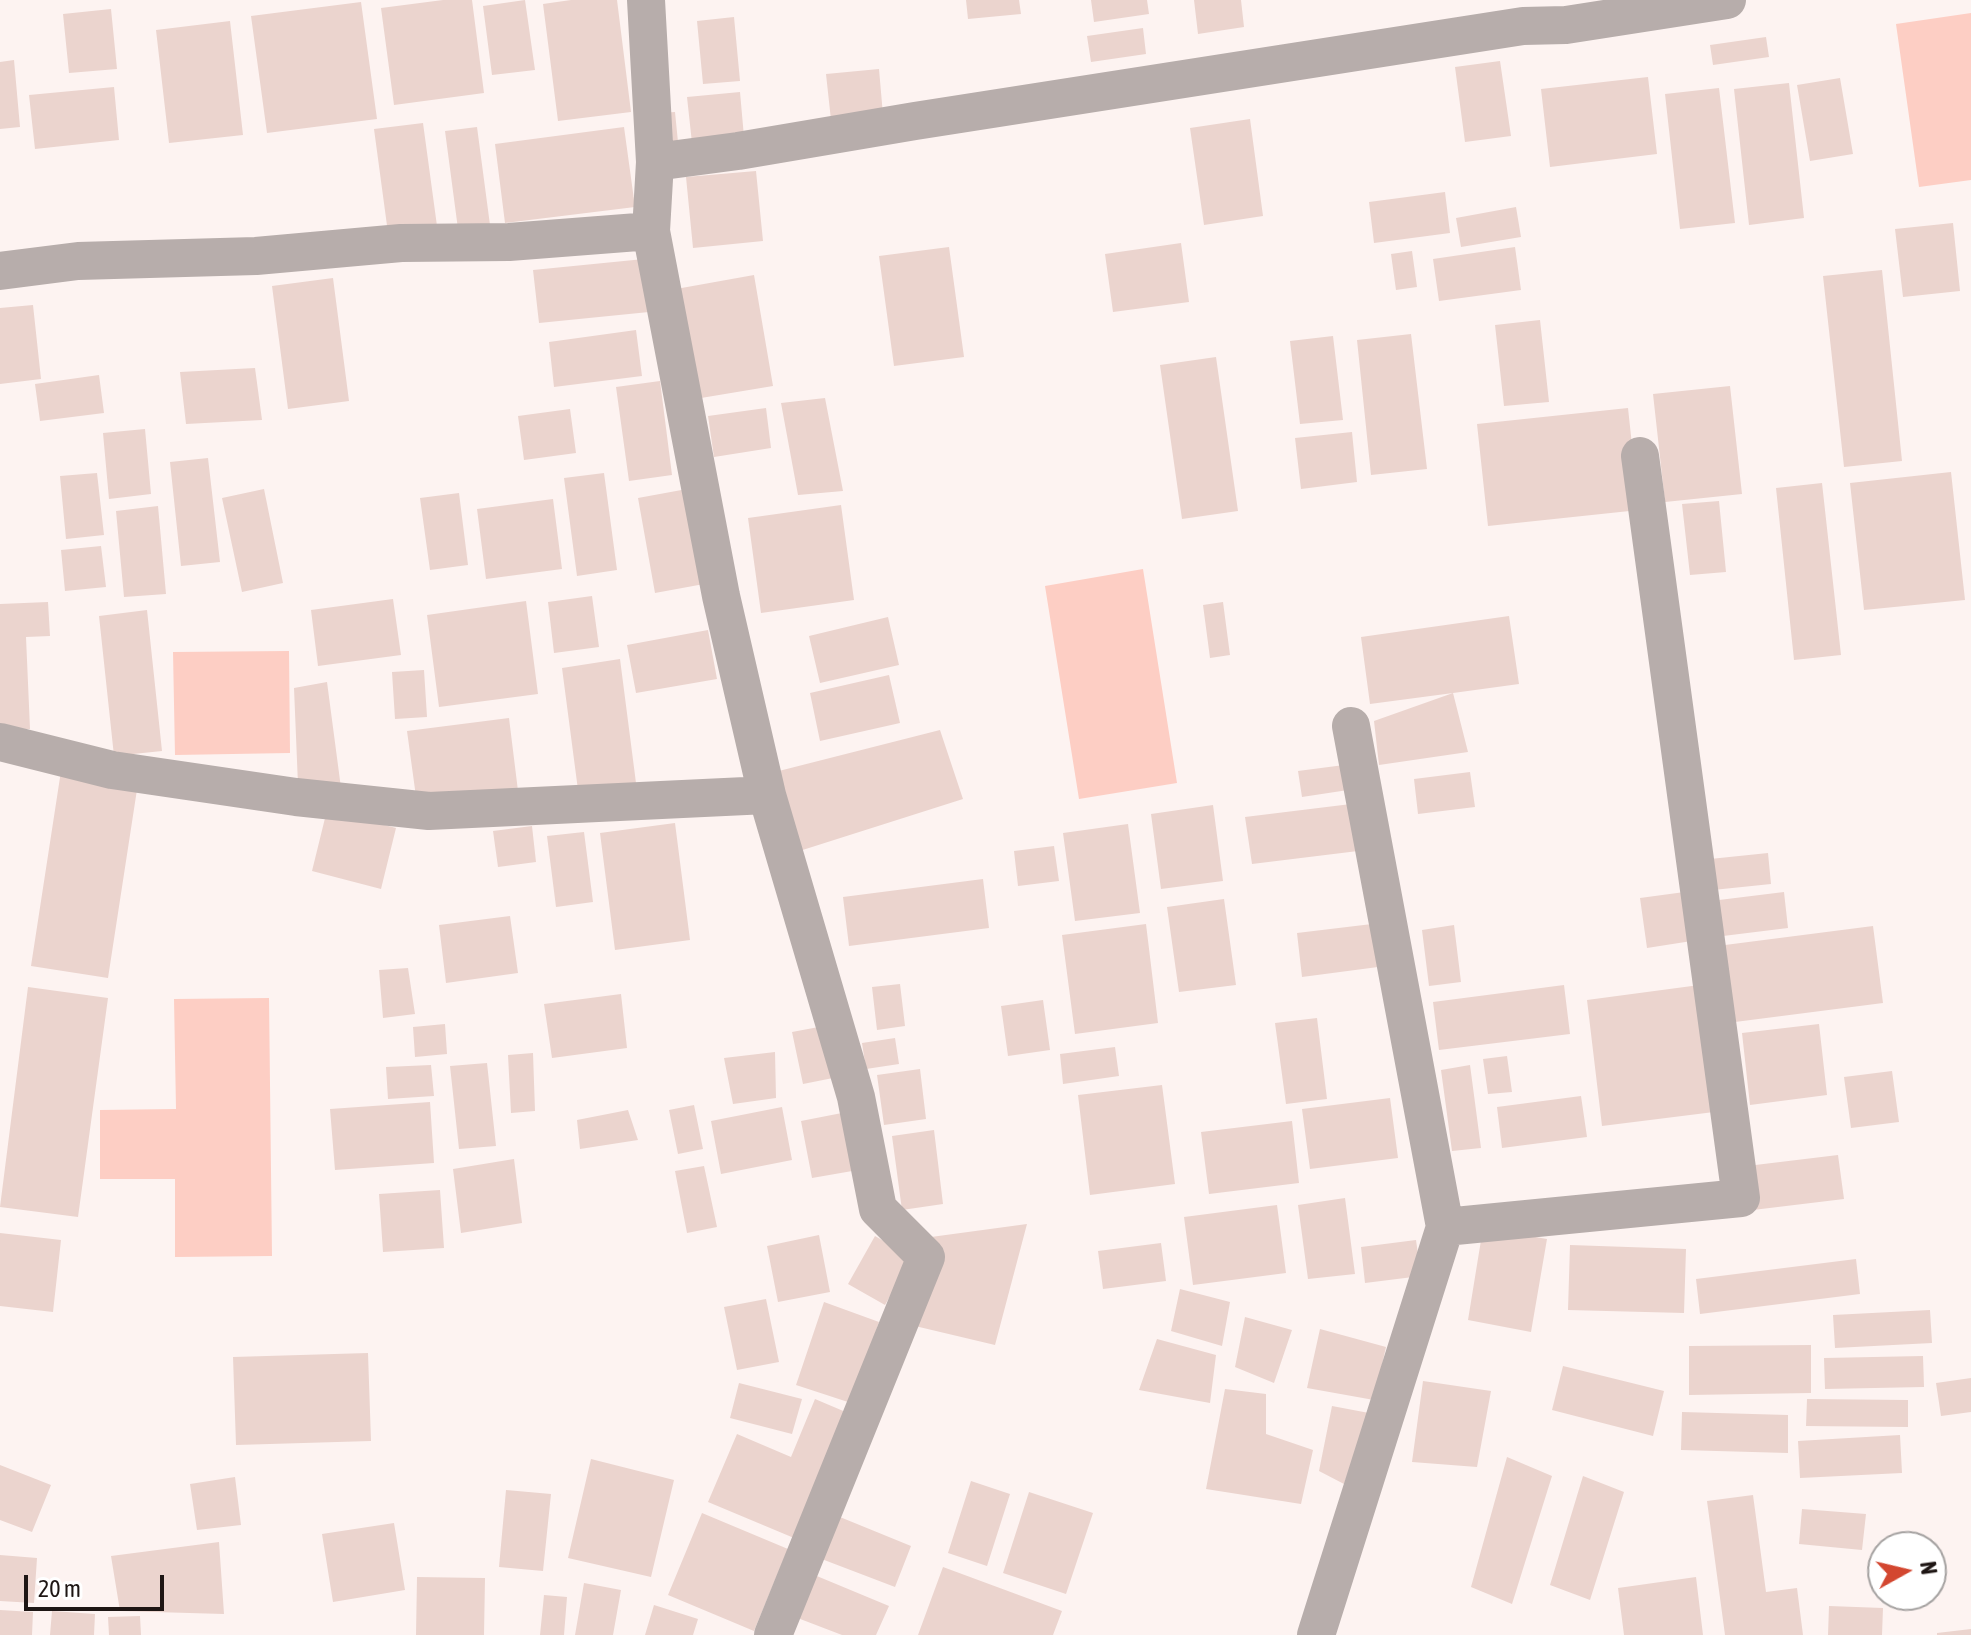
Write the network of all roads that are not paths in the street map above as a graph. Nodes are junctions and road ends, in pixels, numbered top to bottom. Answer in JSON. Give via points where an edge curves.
{"nodes":[{"id":1,"x":646,"y":0,"type":"edge"},
{"id":2,"x":1727,"y":0,"type":"edge"},
{"id":3,"x":655,"y":162,"type":"junction"},
{"id":4,"x":651,"y":231,"type":"junction"},
{"id":5,"x":0,"y":271,"type":"edge"},
{"id":6,"x":1640,"y":456,"type":"dead end"},
{"id":7,"x":1351,"y":726,"type":"dead end"},
{"id":8,"x":0,"y":742,"type":"edge"},
{"id":9,"x":767,"y":795,"type":"junction"},
{"id":10,"x":1445,"y":1227,"type":"junction"},
{"id":11,"x":773,"y":1635,"type":"edge"},
{"id":12,"x":1316,"y":1635,"type":"edge"}],
"edges":[{"from":1,"to":3,"type":"street"},
{"from":2,"to":3,"type":"street","via":[[1566,25],[1523,26]]},
{"from":3,"to":4,"type":"street"},
{"from":4,"to":5,"type":"street","via":[[256,256],[78,261]]},
{"from":4,"to":9,"type":"street","via":[[721,596]]},
{"from":6,"to":10,"type":"street","via":[[1741,1198]]},
{"from":7,"to":10,"type":"street"},
{"from":8,"to":9,"type":"street","via":[[112,770],[429,811]]},
{"from":9,"to":11,"type":"street","via":[[856,1097],[878,1209],[926,1257]]},
{"from":10,"to":12,"type":"street"}]}
